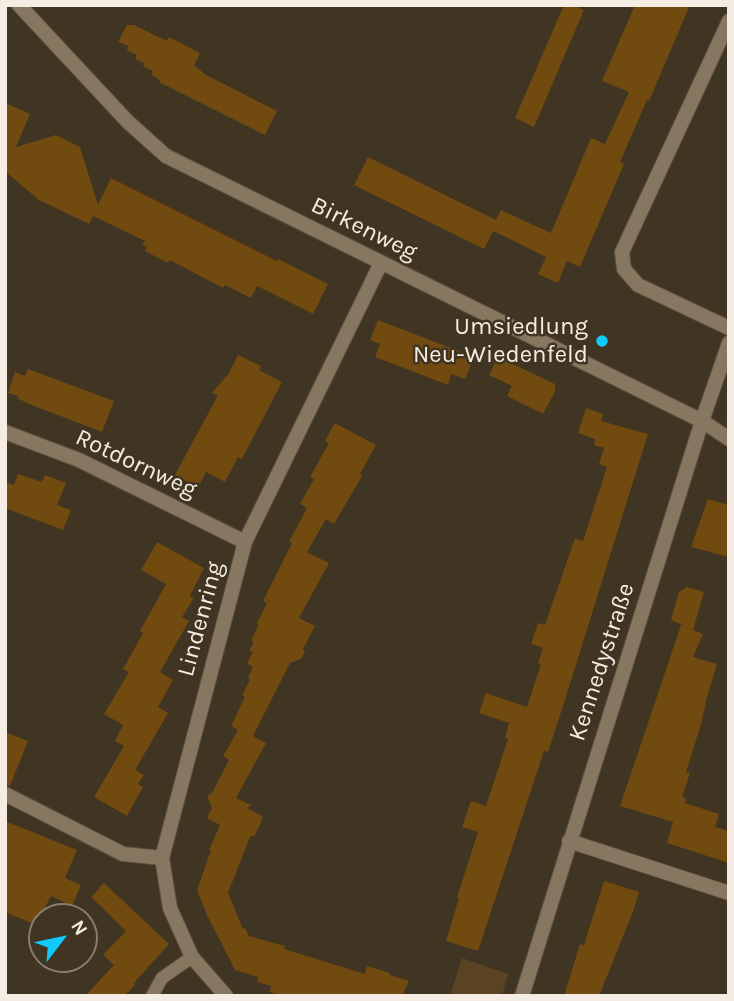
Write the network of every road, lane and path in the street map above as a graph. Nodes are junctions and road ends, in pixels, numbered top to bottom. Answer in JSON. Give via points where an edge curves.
{"nodes":[{"id":1,"x":19,"y":5,"type":"edge"},
{"id":2,"x":729,"y":20,"type":"edge"},
{"id":3,"x":381,"y":263,"type":"junction"},
{"id":4,"x":729,"y":328,"type":"edge"},
{"id":5,"x":729,"y":343,"type":"edge"},
{"id":6,"x":702,"y":421,"type":"junction"},
{"id":7,"x":5,"y":432,"type":"edge"},
{"id":8,"x":729,"y":439,"type":"edge"},
{"id":9,"x":245,"y":542,"type":"junction"},
{"id":10,"x":5,"y":794,"type":"edge"},
{"id":11,"x":569,"y":841,"type":"junction"},
{"id":12,"x":162,"y":858,"type":"junction"},
{"id":13,"x":729,"y":893,"type":"edge"},
{"id":14,"x":192,"y":957,"type":"junction"},
{"id":15,"x":152,"y":996,"type":"edge"},
{"id":16,"x":226,"y":996,"type":"edge"},
{"id":17,"x":522,"y":996,"type":"edge"}],
"edges":[{"from":1,"to":3,"type":"street","name":"Birkenweg","via":[[128,122],[166,156]]},
{"from":2,"to":4,"type":"street","via":[[622,252],[624,269],[638,285]]},
{"from":3,"to":6,"type":"street","name":"Birkenweg"},
{"from":3,"to":9,"type":"street","name":"Lindenring"},
{"from":5,"to":6,"type":"street","name":"Kennedystraße"},
{"from":6,"to":8,"type":"street","name":"Birkenweg"},
{"from":6,"to":11,"type":"street","name":"Kennedystraße"},
{"from":7,"to":9,"type":"street","name":"Rotdornweg","via":[[79,460]]},
{"from":9,"to":12,"type":"street","name":"Lindenring"},
{"from":10,"to":12,"type":"street","via":[[123,854]]},
{"from":11,"to":13,"type":"street"},
{"from":11,"to":17,"type":"street","name":"Kennedystraße"},
{"from":12,"to":14,"type":"street","name":"Lindenring","via":[[170,908]]},
{"from":14,"to":15,"type":"lane","via":[[162,978]]},
{"from":14,"to":16,"type":"street","name":"Lindenring"}]}
